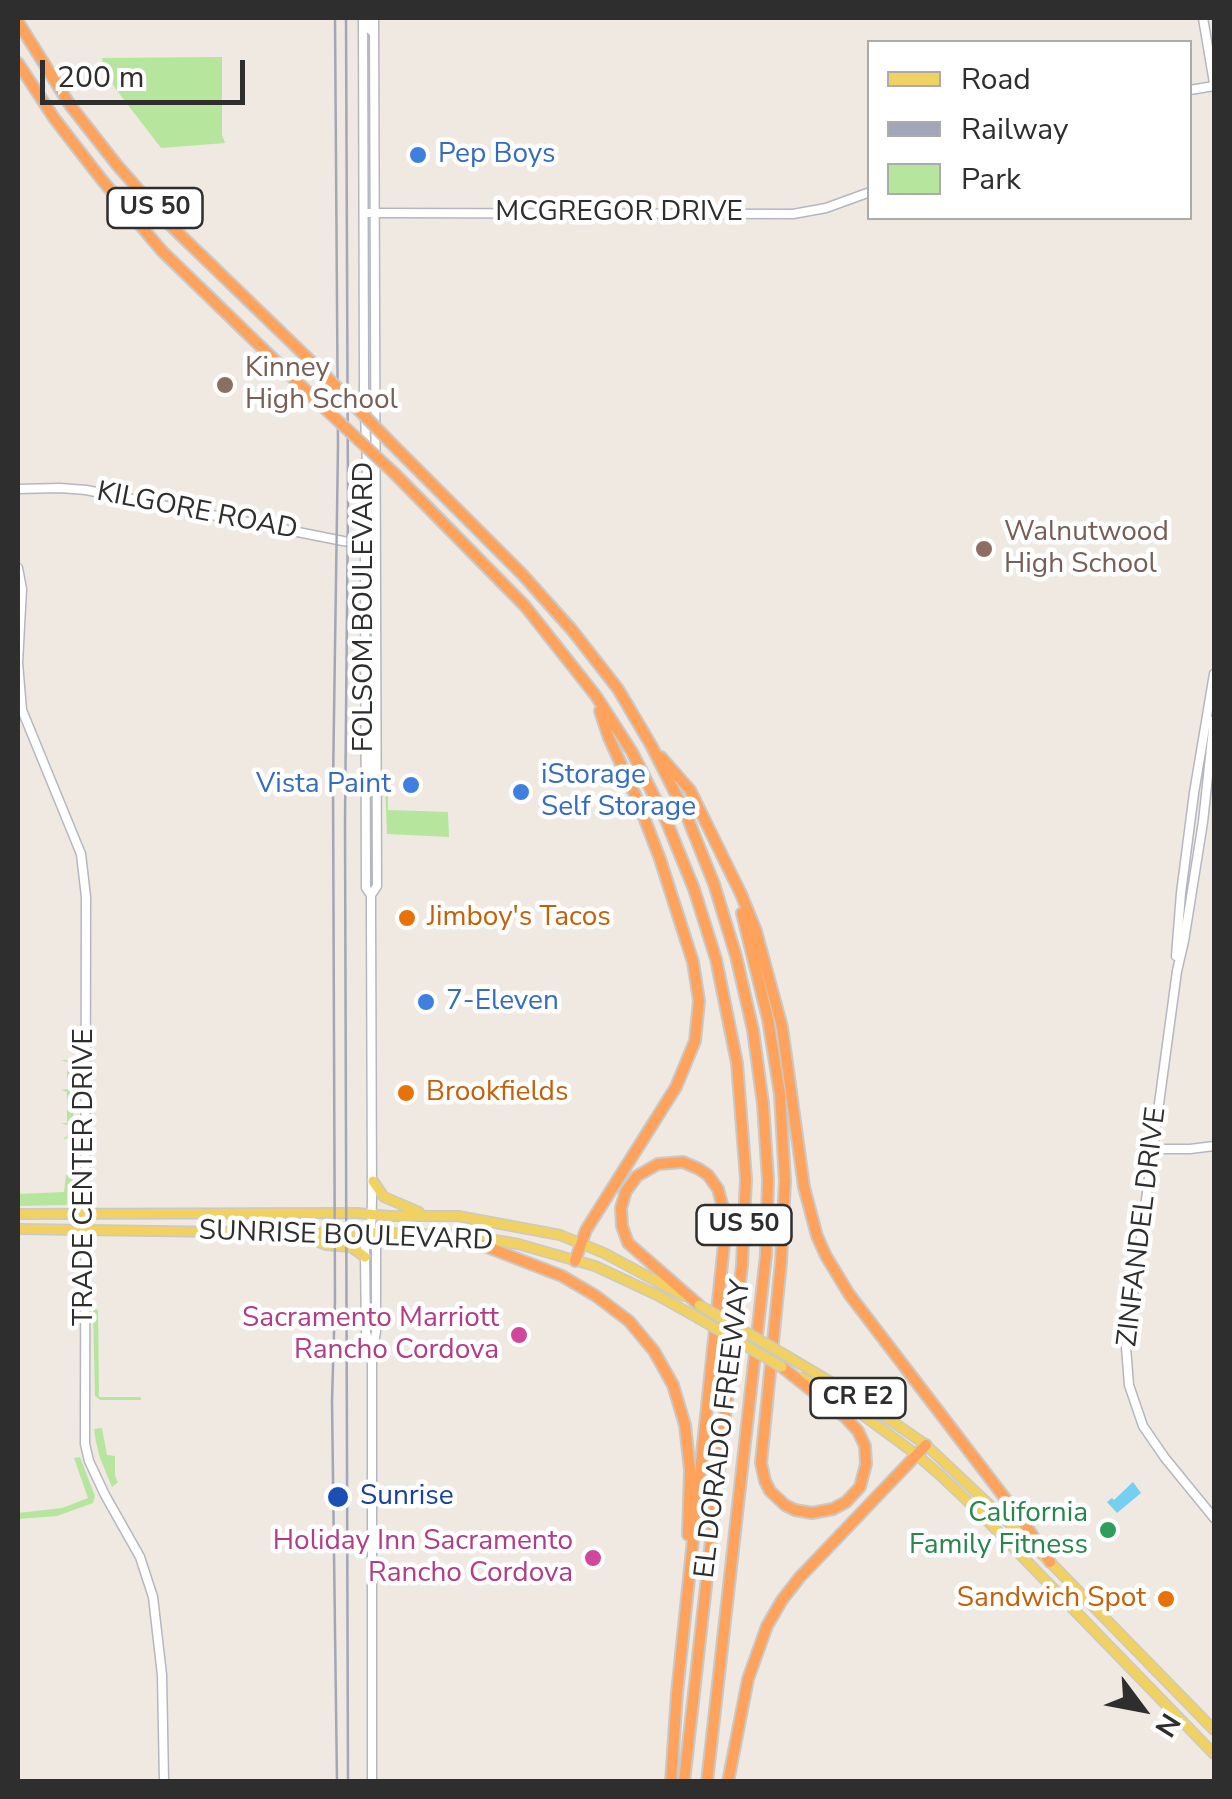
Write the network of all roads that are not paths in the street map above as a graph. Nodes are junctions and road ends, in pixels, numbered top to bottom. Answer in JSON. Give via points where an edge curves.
{"nodes":[{"id":1,"x":369,"y":18,"type":"edge"},
{"id":2,"x":1203,"y":18,"type":"edge"},
{"id":3,"x":18,"y":22,"type":"edge"},
{"id":4,"x":18,"y":63,"type":"edge"},
{"id":5,"x":1214,"y":85,"type":"edge"},
{"id":6,"x":867,"y":193,"type":"edge"},
{"id":7,"x":365,"y":213,"type":"junction"},
{"id":8,"x":376,"y":213,"type":"junction"},
{"id":9,"x":18,"y":489,"type":"edge"},
{"id":10,"x":370,"y":544,"type":"junction"},
{"id":11,"x":18,"y":568,"type":"edge"},
{"id":12,"x":1214,"y":674,"type":"edge"},
{"id":13,"x":596,"y":696,"type":"junction"},
{"id":14,"x":1214,"y":720,"type":"edge"},
{"id":15,"x":366,"y":733,"type":"junction"},
{"id":16,"x":651,"y":745,"type":"junction"},
{"id":17,"x":374,"y":760,"type":"junction"},
{"id":18,"x":733,"y":878,"type":"junction"},
{"id":19,"x":371,"y":895,"type":"junction"},
{"id":20,"x":1176,"y":970,"type":"junction"},
{"id":21,"x":1214,"y":1146,"type":"edge"},
{"id":22,"x":1152,"y":1149,"type":"junction"},
{"id":23,"x":372,"y":1181,"type":"junction"},
{"id":24,"x":18,"y":1214,"type":"edge"},
{"id":25,"x":84,"y":1214,"type":"junction"},
{"id":26,"x":426,"y":1214,"type":"junction"},
{"id":27,"x":372,"y":1215,"type":"junction"},
{"id":28,"x":18,"y":1229,"type":"edge"},
{"id":29,"x":84,"y":1230,"type":"junction"},
{"id":30,"x":371,"y":1232,"type":"junction"},
{"id":31,"x":297,"y":1233,"type":"junction"},
{"id":32,"x":456,"y":1235,"type":"junction"},
{"id":33,"x":581,"y":1242,"type":"junction"},
{"id":34,"x":366,"y":1256,"type":"junction"},
{"id":35,"x":575,"y":1261,"type":"junction"},
{"id":36,"x":700,"y":1304,"type":"junction"},
{"id":37,"x":372,"y":1353,"type":"junction"},
{"id":38,"x":785,"y":1362,"type":"junction"},
{"id":39,"x":926,"y":1444,"type":"junction"},
{"id":40,"x":917,"y":1455,"type":"junction"},
{"id":41,"x":1214,"y":1518,"type":"edge"},
{"id":42,"x":1050,"y":1562,"type":"junction"},
{"id":43,"x":686,"y":1606,"type":"junction"},
{"id":44,"x":1214,"y":1730,"type":"edge"},
{"id":45,"x":1214,"y":1754,"type":"edge"},
{"id":46,"x":164,"y":1782,"type":"edge"},
{"id":47,"x":372,"y":1782,"type":"edge"},
{"id":48,"x":672,"y":1782,"type":"edge"},
{"id":49,"x":684,"y":1782,"type":"edge"},
{"id":50,"x":706,"y":1782,"type":"edge"},
{"id":51,"x":728,"y":1782,"type":"edge"}],
"edges":[{"from":1,"to":7,"type":"street","name":"FOLSOM BOULEVARD"},
{"from":1,"to":8,"type":"street","name":"FOLSOM BOULEVARD"},
{"from":2,"to":5,"type":"street"},
{"from":3,"to":16,"type":"highway","name":"EL DORADO FREEWAY","number":"US 50","bridge":true,"via":[[117,165],[516,566],[618,689]]},
{"from":4,"to":13,"type":"highway","name":"EL DORADO FREEWAY","number":"US 50","bridge":true,"via":[[54,118],[162,250],[525,606]]},
{"from":6,"to":8,"type":"street","name":"MCGREGOR DRIVE","via":[[793,214]]},
{"from":7,"to":8,"type":"street","name":"MCGREGOR DRIVE"},
{"from":7,"to":10,"type":"street","name":"FOLSOM BOULEVARD"},
{"from":8,"to":10,"type":"street","name":"FOLSOM BOULEVARD"},
{"from":9,"to":10,"type":"street","name":"KILGORE ROAD","via":[[86,490]]},
{"from":10,"to":15,"type":"street","name":"FOLSOM BOULEVARD"},
{"from":10,"to":17,"type":"street","name":"FOLSOM BOULEVARD"},
{"from":11,"to":25,"type":"street","name":"TRADE CENTER DRIVE","via":[[22,710],[80,854],[86,897]]},
{"from":12,"to":20,"type":"street","name":"ZINFANDEL DRIVE"},
{"from":13,"to":33,"type":"highway","via":[[660,859],[694,962],[699,1001],[695,1041],[676,1087]]},
{"from":13,"to":49,"type":"highway","name":"EL DORADO FREEWAY","number":"US 50","via":[[641,769],[694,889],[716,958],[742,1106],[742,1265]]},
{"from":14,"to":20,"type":"street","name":"ZINFANDEL DRIVE"},
{"from":15,"to":17,"type":"street"},
{"from":15,"to":19,"type":"street","name":"FOLSOM BOULEVARD"},
{"from":16,"to":18,"type":"highway","via":[[690,790]]},
{"from":16,"to":50,"type":"highway","name":"EL DORADO FREEWAY","number":"US 50","via":[[707,866],[736,956],[753,1030],[767,1161],[766,1255]]},
{"from":17,"to":19,"type":"street","name":"FOLSOM BOULEVARD"},
{"from":18,"to":38,"type":"highway","via":[[768,1020],[785,1181],[763,1474],[785,1505],[801,1512],[833,1509],[860,1486],[865,1446],[845,1417]]},
{"from":18,"to":42,"type":"highway","via":[[774,992],[804,1187],[826,1256]]},
{"from":19,"to":23,"type":"street","name":"FOLSOM BOULEVARD"},
{"from":20,"to":22,"type":"street","name":"ZINFANDEL DRIVE"},
{"from":21,"to":22,"type":"street"},
{"from":22,"to":41,"type":"street","name":"ZINFANDEL DRIVE","via":[[1126,1347],[1129,1385],[1143,1426]]},
{"from":23,"to":26,"type":"main road","via":[[384,1197]]},
{"from":23,"to":27,"type":"street","name":"FOLSOM BOULEVARD"},
{"from":24,"to":25,"type":"main road","name":"SUNRISE BOULEVARD","number":"CR E2"},
{"from":25,"to":27,"type":"main road","name":"SUNRISE BOULEVARD","number":"CR E2"},
{"from":25,"to":29,"type":"street","name":"TRADE CENTER DRIVE"},
{"from":26,"to":27,"type":"main road","name":"SUNRISE BOULEVARD","number":"CR E2"},
{"from":26,"to":33,"type":"main road","name":"SUNRISE BOULEVARD","number":"CR E2"},
{"from":27,"to":30,"type":"street","name":"FOLSOM BOULEVARD"},
{"from":28,"to":29,"type":"main road","name":"SUNRISE BOULEVARD","number":"CR E2"},
{"from":29,"to":31,"type":"main road","name":"SUNRISE BOULEVARD","number":"CR E2"},
{"from":29,"to":46,"type":"street","name":"TRADE CENTER DRIVE","via":[[85,1444],[140,1557],[152,1597]]},
{"from":30,"to":31,"type":"main road","name":"SUNRISE BOULEVARD","number":"CR E2"},
{"from":30,"to":32,"type":"main road","name":"SUNRISE BOULEVARD","number":"CR E2"},
{"from":30,"to":34,"type":"street","name":"FOLSOM BOULEVARD"},
{"from":30,"to":37,"type":"street","name":"FOLSOM BOULEVARD"},
{"from":31,"to":34,"type":"main road"},
{"from":32,"to":35,"type":"main road","name":"SUNRISE BOULEVARD","number":"CR E2"},
{"from":32,"to":43,"type":"highway","via":[[562,1276],[629,1321],[654,1351],[685,1425]]},
{"from":33,"to":35,"type":"highway"},
{"from":33,"to":36,"type":"main road","name":"SUNRISE BOULEVARD","number":"CR E2"},
{"from":34,"to":37,"type":"street","name":"FOLSOM BOULEVARD"},
{"from":35,"to":38,"type":"main road","name":"SUNRISE BOULEVARD","number":"CR E2","bridge":true},
{"from":36,"to":38,"type":"main road","name":"SUNRISE BOULEVARD","number":"CR E2","bridge":true},
{"from":36,"to":43,"type":"highway","via":[[628,1243],[622,1226],[626,1191],[658,1164],[699,1168],[718,1189],[724,1212]]},
{"from":37,"to":47,"type":"street","name":"FOLSOM BOULEVARD"},
{"from":38,"to":39,"type":"main road","name":"SUNRISE BOULEVARD","number":"CR E2","via":[[866,1402]]},
{"from":38,"to":40,"type":"main road","name":"SUNRISE BOULEVARD","number":"CR E2"},
{"from":39,"to":40,"type":"highway"},
{"from":39,"to":42,"type":"main road","name":"SUNRISE BOULEVARD","number":"CR E2"},
{"from":40,"to":45,"type":"main road","name":"SUNRISE BOULEVARD","number":"CR E2"},
{"from":40,"to":51,"type":"highway","via":[[800,1577],[767,1626],[748,1679]]},
{"from":42,"to":44,"type":"main road","name":"SUNRISE BOULEVARD","number":"CR E2"},
{"from":43,"to":48,"type":"highway"}]}
